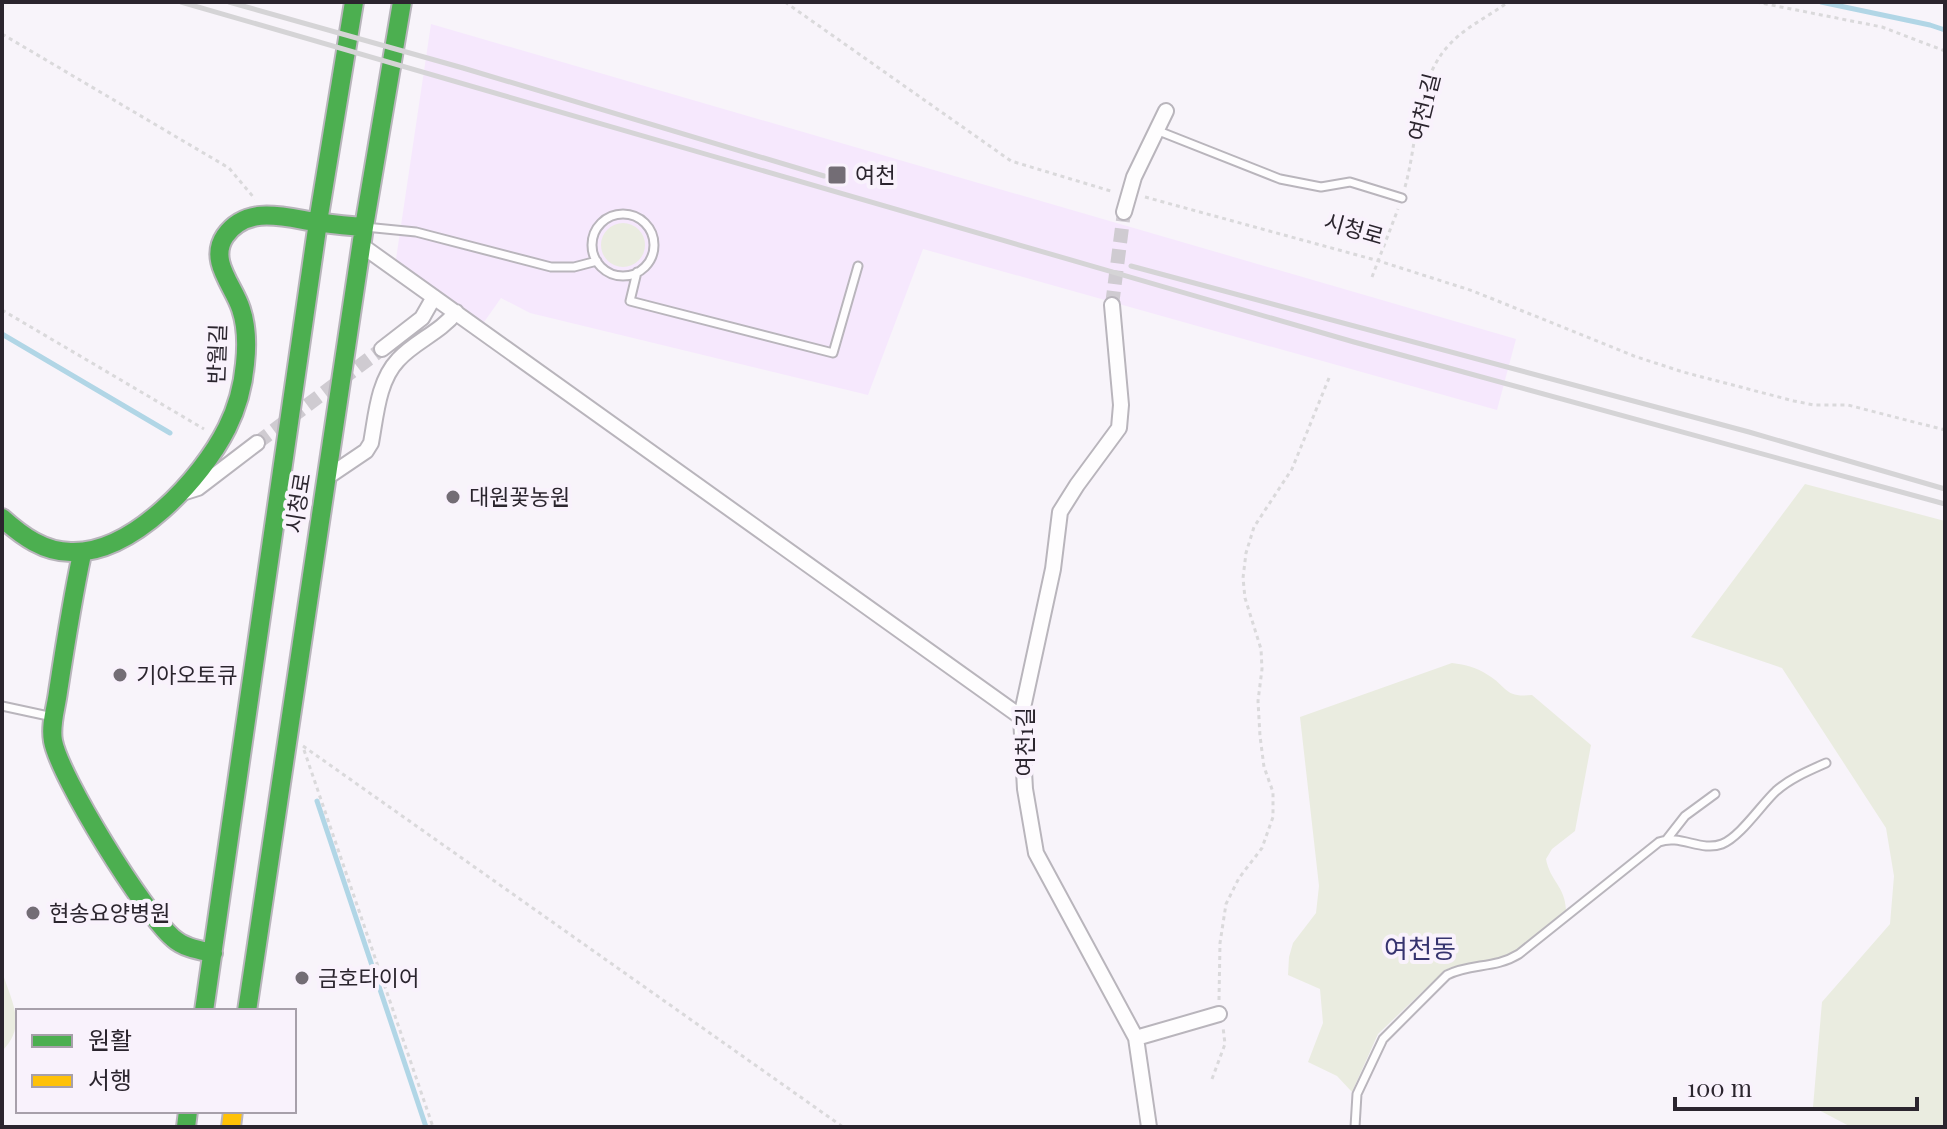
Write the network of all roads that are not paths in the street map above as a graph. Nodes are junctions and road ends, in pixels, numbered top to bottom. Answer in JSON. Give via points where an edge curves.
{"nodes":[{"id":1,"x":354,"y":2,"type":"edge"},
{"id":2,"x":402,"y":2,"type":"edge"},
{"id":3,"x":1166,"y":111,"type":"dead end"},
{"id":4,"x":1156,"y":130,"type":"junction"},
{"id":5,"x":1402,"y":198,"type":"road end"},
{"id":6,"x":1124,"y":212,"type":"tunnel mouth"},
{"id":7,"x":318,"y":222,"type":"junction"},
{"id":8,"x":362,"y":236,"type":"junction"},
{"id":9,"x":597,"y":261,"type":"junction"},
{"id":10,"x":858,"y":266,"type":"dead end"},
{"id":11,"x":637,"y":272,"type":"junction"},
{"id":12,"x":434,"y":297,"type":"junction"},
{"id":13,"x":1112,"y":305,"type":"tunnel mouth"},
{"id":14,"x":456,"y":312,"type":"junction"},
{"id":15,"x":382,"y":349,"type":"tunnel mouth"},
{"id":16,"x":257,"y":443,"type":"tunnel mouth"},
{"id":17,"x":326,"y":478,"type":"junction"},
{"id":18,"x":178,"y":494,"type":"junction"},
{"id":19,"x":2,"y":518,"type":"edge"},
{"id":20,"x":42,"y":548,"type":"junction"},
{"id":21,"x":82,"y":554,"type":"junction"},
{"id":22,"x":71,"y":601,"type":"junction"},
{"id":23,"x":2,"y":706,"type":"edge"},
{"id":24,"x":55,"y":717,"type":"junction"},
{"id":25,"x":1021,"y":717,"type":"junction"},
{"id":26,"x":1826,"y":763,"type":"dead end"},
{"id":27,"x":1715,"y":794,"type":"dead end"},
{"id":28,"x":1667,"y":839,"type":"junction"},
{"id":29,"x":213,"y":953,"type":"junction"},
{"id":30,"x":204,"y":1009,"type":"edge"},
{"id":31,"x":247,"y":1009,"type":"edge"},
{"id":32,"x":1219,"y":1014,"type":"road end"},
{"id":33,"x":1136,"y":1038,"type":"junction"},
{"id":34,"x":1149,"y":1127,"type":"edge"},
{"id":35,"x":1355,"y":1127,"type":"edge"}],
"edges":[{"from":1,"to":7,"type":"street","name":"시청로"},
{"from":2,"to":8,"type":"street","name":"시청로"},
{"from":3,"to":4,"type":"street"},
{"from":4,"to":5,"type":"lane","via":[[1280,179],[1321,187],[1350,182]]},
{"from":4,"to":6,"type":"street"},
{"from":7,"to":8,"type":"street"},
{"from":7,"to":18,"type":"street","name":"반월길","via":[[266,213],[239,222],[224,236],[220,266],[240,304],[246,340],[242,389],[221,439]]},
{"from":7,"to":29,"type":"street","name":"시청로"},
{"from":8,"to":9,"type":"lane","via":[[416,232],[551,267]]},
{"from":8,"to":12,"type":"street"},
{"from":8,"to":17,"type":"street","name":"시청로"},
{"from":9,"to":11,"type":"lane","via":[[618,275]]},
{"from":9,"to":11,"type":"lane","via":[[592,247],[597,227],[614,215],[634,216],[650,229],[654,248]]},
{"from":10,"to":11,"type":"lane","via":[[833,353],[630,301]]},
{"from":12,"to":14,"type":"street"},
{"from":12,"to":15,"type":"street","via":[[422,318]]},
{"from":13,"to":25,"type":"street","name":"여천1길","via":[[1119,428],[1060,512]]},
{"from":14,"to":17,"type":"street","via":[[397,361],[383,386],[371,443]]},
{"from":14,"to":25,"type":"street"},
{"from":16,"to":18,"type":"street","via":[[198,488]]},
{"from":17,"to":31,"type":"street","name":"시청로","via":[[295,745]]},
{"from":18,"to":21,"type":"street","name":"반월길","via":[[139,530]]},
{"from":19,"to":20,"type":"street","name":"반월길"},
{"from":20,"to":21,"type":"street","name":"반월길"},
{"from":20,"to":22,"type":"street","via":[[68,576]]},
{"from":21,"to":22,"type":"street"},
{"from":22,"to":24,"type":"street"},
{"from":23,"to":24,"type":"lane"},
{"from":24,"to":29,"type":"street","via":[[53,742],[59,758],[124,870],[171,936],[192,949]]},
{"from":25,"to":33,"type":"street","name":"여천1길","via":[[1036,853]]},
{"from":26,"to":28,"type":"lane","via":[[1793,777],[1720,845]]},
{"from":27,"to":28,"type":"lane","via":[[1685,816]]},
{"from":28,"to":35,"type":"lane","via":[[1519,954],[1498,965],[1447,975],[1383,1039],[1357,1094]]},
{"from":29,"to":30,"type":"street","name":"시청로"},
{"from":32,"to":33,"type":"street"},
{"from":33,"to":34,"type":"street","name":"여천1길"}]}
